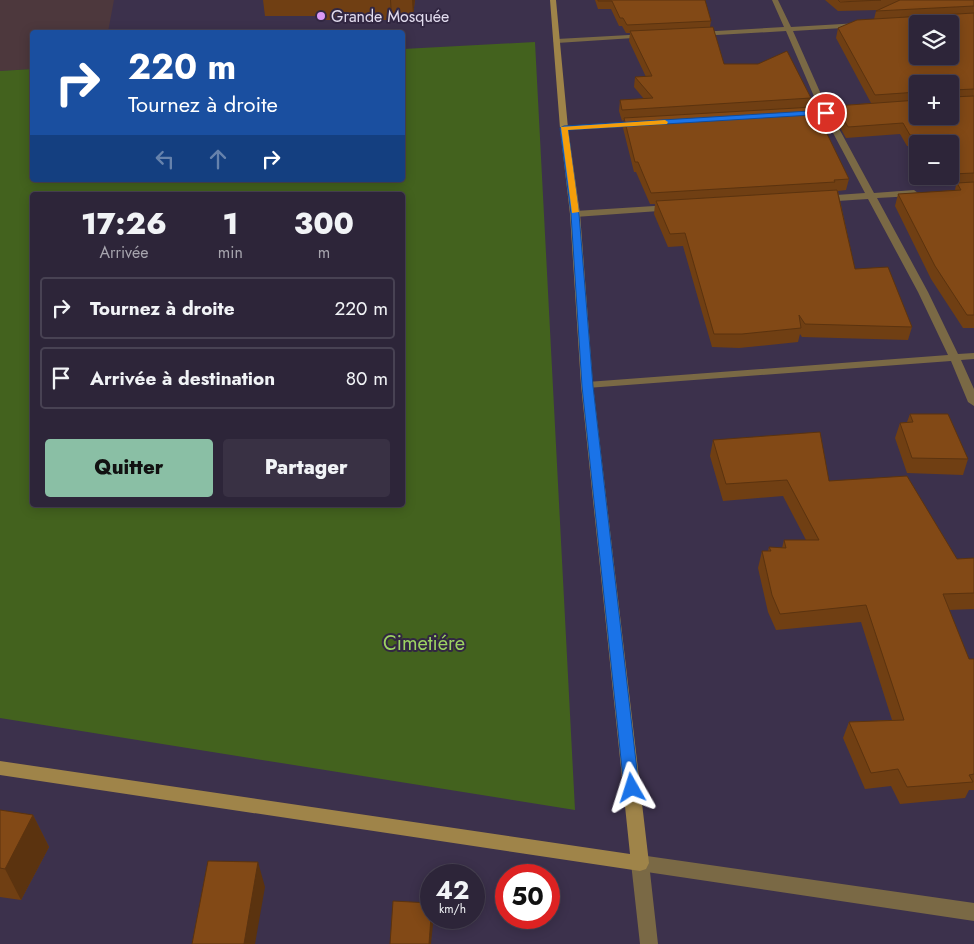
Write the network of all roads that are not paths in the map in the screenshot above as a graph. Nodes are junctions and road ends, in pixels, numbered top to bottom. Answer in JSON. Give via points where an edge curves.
{"nodes":[{"id":1,"x":553,"y":0,"type":"edge"},
{"id":2,"x":775,"y":0,"type":"edge"},
{"id":3,"x":867,"y":25,"type":"edge"},
{"id":4,"x":790,"y":29,"type":"junction"},
{"id":5,"x":693,"y":34,"type":"edge"},
{"id":6,"x":654,"y":36,"type":"edge"},
{"id":7,"x":557,"y":41,"type":"junction"},
{"id":8,"x":651,"y":123,"type":"edge"},
{"id":9,"x":564,"y":128,"type":"junction"},
{"id":10,"x":928,"y":192,"type":"edge"},
{"id":11,"x":873,"y":196,"type":"junction"},
{"id":12,"x":813,"y":200,"type":"edge"},
{"id":13,"x":684,"y":207,"type":"edge"},
{"id":14,"x":575,"y":214,"type":"junction"},
{"id":15,"x":974,"y":356,"type":"edge"},
{"id":16,"x":956,"y":358,"type":"junction"},
{"id":17,"x":587,"y":386,"type":"junction"},
{"id":18,"x":974,"y":402,"type":"edge"},
{"id":19,"x":0,"y":768,"type":"edge"},
{"id":20,"x":640,"y":863,"type":"junction"},
{"id":21,"x":974,"y":912,"type":"edge"},
{"id":22,"x":649,"y":944,"type":"edge"}],
"edges":[{"from":1,"to":7,"type":"main road"},
{"from":2,"to":4,"type":"street"},
{"from":3,"to":4,"type":"street"},
{"from":4,"to":5,"type":"street"},
{"from":4,"to":11,"type":"street","via":[[825,113]]},
{"from":6,"to":7,"type":"street"},
{"from":7,"to":9,"type":"main road"},
{"from":8,"to":9,"type":"street"},
{"from":9,"to":14,"type":"main road"},
{"from":10,"to":11,"type":"street"},
{"from":11,"to":12,"type":"street"},
{"from":11,"to":16,"type":"street"},
{"from":13,"to":14,"type":"street"},
{"from":14,"to":17,"type":"main road"},
{"from":15,"to":16,"type":"street"},
{"from":16,"to":17,"type":"street"},
{"from":16,"to":18,"type":"street"},
{"from":17,"to":20,"type":"main road"},
{"from":19,"to":20,"type":"main road"},
{"from":20,"to":21,"type":"street"},
{"from":20,"to":22,"type":"street"}]}
